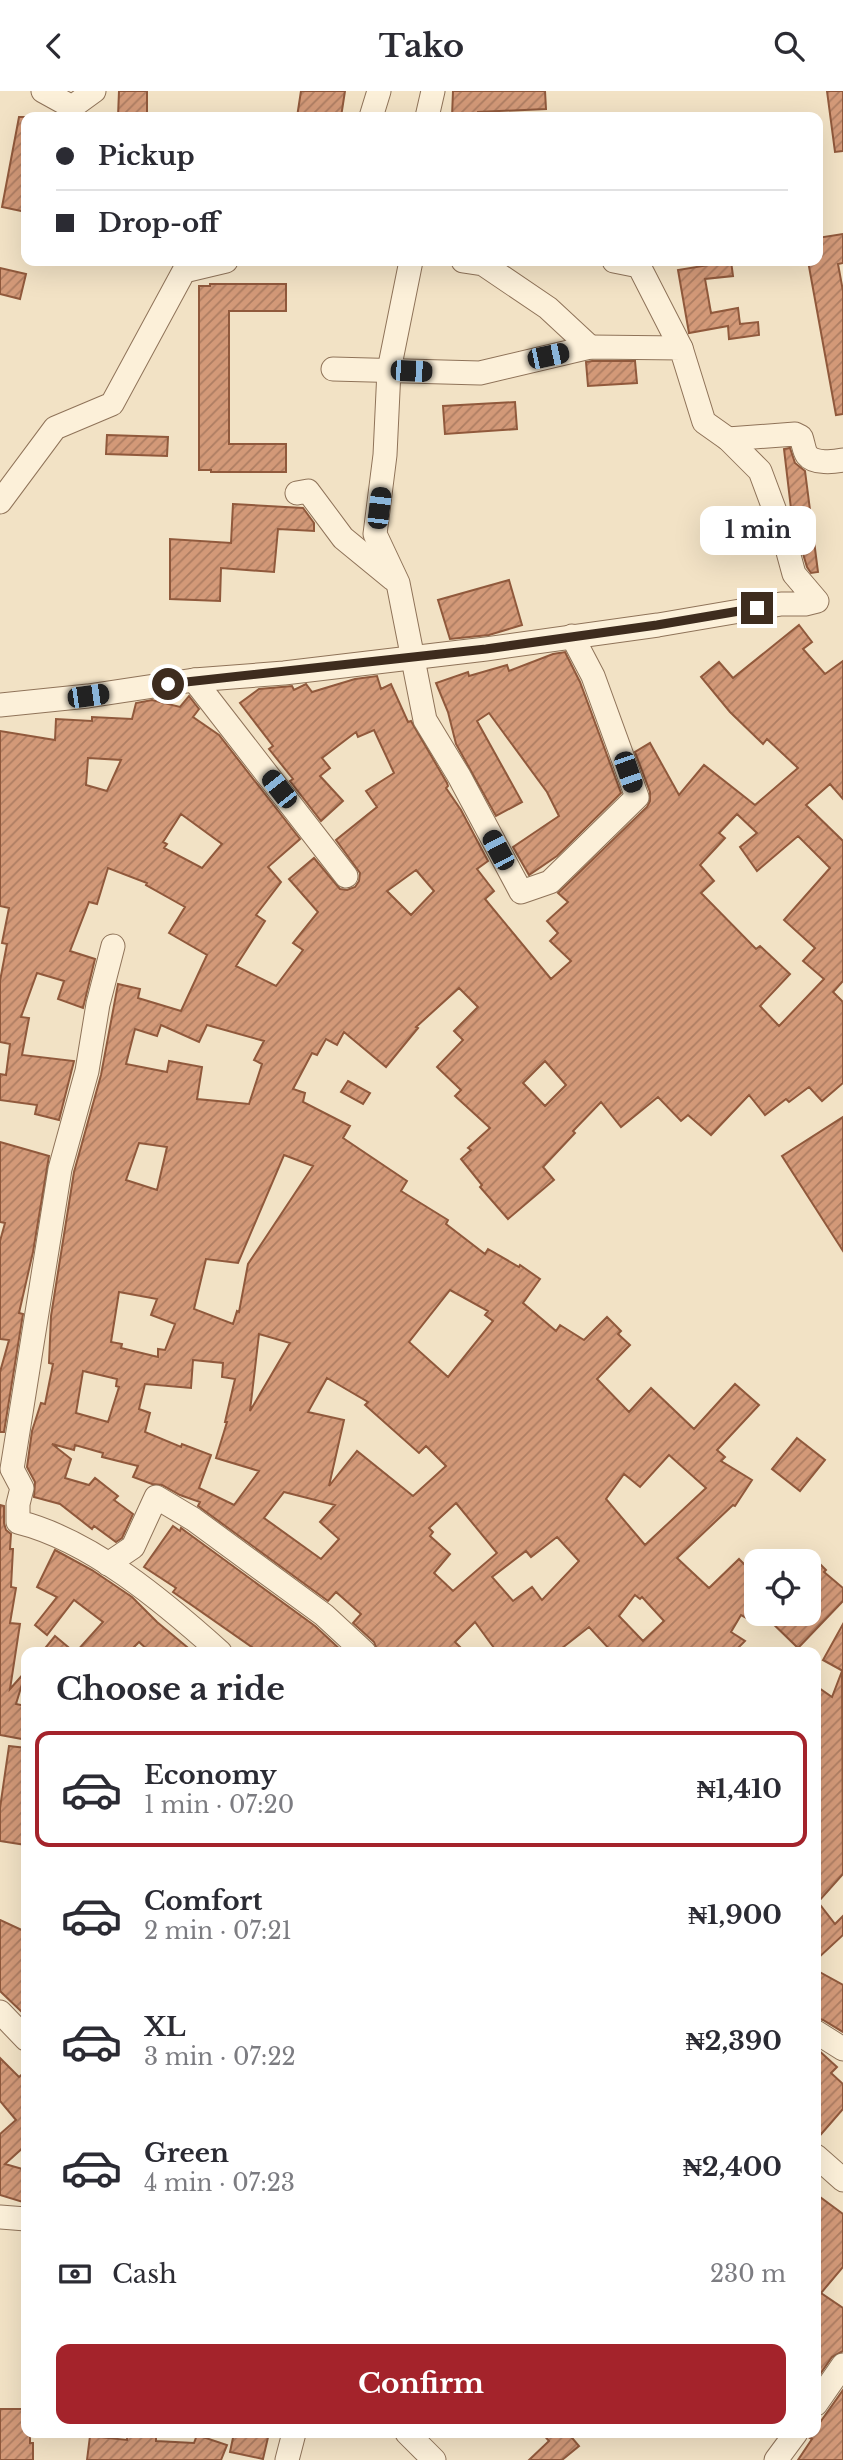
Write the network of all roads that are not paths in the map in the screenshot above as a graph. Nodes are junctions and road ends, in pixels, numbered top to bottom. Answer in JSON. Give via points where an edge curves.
{"nodes":[{"id":1,"x":43,"y":91,"type":"edge"},
{"id":2,"x":94,"y":91,"type":"edge"},
{"id":3,"x":379,"y":91,"type":"edge"},
{"id":4,"x":433,"y":91,"type":"edge"},
{"id":5,"x":373,"y":112,"type":"edge"},
{"id":6,"x":428,"y":112,"type":"edge"},
{"id":7,"x":205,"y":266,"type":"edge"},
{"id":8,"x":413,"y":266,"type":"edge"},
{"id":9,"x":486,"y":266,"type":"edge"},
{"id":10,"x":639,"y":266,"type":"edge"},
{"id":11,"x":590,"y":347,"type":"junction"},
{"id":12,"x":681,"y":348,"type":"junction"},
{"id":13,"x":333,"y":369,"type":"dead end"},
{"id":14,"x":389,"y":370,"type":"junction"},
{"id":15,"x":728,"y":439,"type":"junction"},
{"id":16,"x":843,"y":460,"type":"edge"},
{"id":17,"x":297,"y":493,"type":"dead end"},
{"id":18,"x":0,"y":502,"type":"edge"},
{"id":19,"x":398,"y":583,"type":"junction"},
{"id":20,"x":572,"y":636,"type":"junction"},
{"id":21,"x":413,"y":657,"type":"junction"},
{"id":22,"x":194,"y":680,"type":"junction"},
{"id":23,"x":0,"y":705,"type":"edge"},
{"id":24,"x":346,"y":876,"type":"dead end"},
{"id":25,"x":113,"y":946,"type":"dead end"},
{"id":26,"x":108,"y":1564,"type":"junction"},
{"id":27,"x":214,"y":1647,"type":"edge"},
{"id":28,"x":358,"y":1647,"type":"edge"},
{"id":29,"x":0,"y":2012,"type":"edge"},
{"id":30,"x":21,"y":2032,"type":"edge"},
{"id":31,"x":821,"y":2035,"type":"edge"},
{"id":32,"x":843,"y":2049,"type":"edge"},
{"id":33,"x":821,"y":2161,"type":"edge"},
{"id":34,"x":843,"y":2181,"type":"edge"},
{"id":35,"x":0,"y":2217,"type":"edge"},
{"id":36,"x":21,"y":2219,"type":"edge"},
{"id":37,"x":843,"y":2365,"type":"edge"},
{"id":38,"x":821,"y":2397,"type":"edge"},
{"id":39,"x":293,"y":2438,"type":"edge"},
{"id":40,"x":412,"y":2438,"type":"edge"},
{"id":41,"x":792,"y":2438,"type":"edge"},
{"id":42,"x":287,"y":2460,"type":"edge"},
{"id":43,"x":434,"y":2460,"type":"edge"},
{"id":44,"x":776,"y":2460,"type":"edge"}],
"edges":[{"from":1,"to":2,"type":"street","via":[[72,107]]},
{"from":3,"to":5,"type":"street"},
{"from":4,"to":6,"type":"street"},
{"from":7,"to":18,"type":"street","via":[[184,271],[113,404],[55,428]]},
{"from":8,"to":14,"type":"street"},
{"from":9,"to":11,"type":"street","via":[[548,308]]},
{"from":10,"to":12,"type":"street"},
{"from":11,"to":12,"type":"street"},
{"from":11,"to":14,"type":"street","via":[[480,373]]},
{"from":12,"to":15,"type":"street","via":[[704,422]]},
{"from":13,"to":14,"type":"street"},
{"from":14,"to":19,"type":"street","via":[[375,534]]},
{"from":15,"to":16,"type":"street","via":[[795,434],[802,437],[814,460]]},
{"from":15,"to":20,"type":"street","via":[[760,471],[794,574],[816,603],[781,604]]},
{"from":17,"to":19,"type":"street","via":[[308,491],[343,538]]},
{"from":19,"to":21,"type":"street"},
{"from":20,"to":21,"type":"street"},
{"from":20,"to":21,"type":"street","via":[[593,676],[636,797],[550,882],[521,892],[425,720]]},
{"from":21,"to":22,"type":"street"},
{"from":22,"to":23,"type":"street"},
{"from":22,"to":24,"type":"street"},
{"from":25,"to":26,"type":"street","via":[[87,1071],[60,1169],[12,1469],[22,1488],[18,1522],[43,1528]]},
{"from":26,"to":27,"type":"street"},
{"from":26,"to":28,"type":"street","via":[[133,1547],[156,1497],[324,1615]]},
{"from":29,"to":30,"type":"street"},
{"from":31,"to":32,"type":"street"},
{"from":33,"to":34,"type":"street"},
{"from":35,"to":36,"type":"street"},
{"from":37,"to":38,"type":"street"},
{"from":39,"to":42,"type":"street"},
{"from":40,"to":43,"type":"street"},
{"from":41,"to":44,"type":"street"}]}
